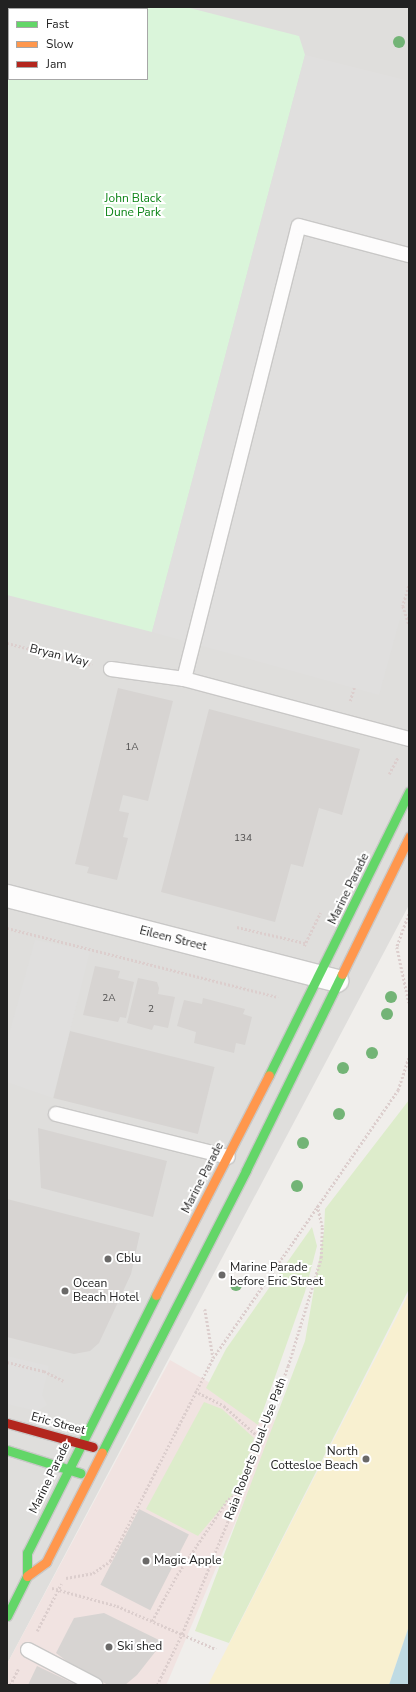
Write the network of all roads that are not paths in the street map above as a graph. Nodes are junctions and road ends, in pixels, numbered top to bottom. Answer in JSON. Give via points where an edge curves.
{"nodes":[{"id":1,"x":409,"y":255,"type":"edge"},
{"id":2,"x":111,"y":669,"type":"road end"},
{"id":3,"x":184,"y":679,"type":"junction"},
{"id":4,"x":409,"y":739,"type":"edge"},
{"id":5,"x":409,"y":792,"type":"edge"},
{"id":6,"x":409,"y":837,"type":"edge"},
{"id":7,"x":7,"y":896,"type":"edge"},
{"id":8,"x":329,"y":979,"type":"junction"},
{"id":9,"x":56,"y":1114,"type":"dead end"},
{"id":10,"x":228,"y":1157,"type":"junction"},
{"id":11,"x":7,"y":1423,"type":"edge"},
{"id":12,"x":80,"y":1442,"type":"junction"},
{"id":13,"x":102,"y":1449,"type":"junction"},
{"id":14,"x":7,"y":1450,"type":"edge"},
{"id":15,"x":67,"y":1469,"type":"junction"},
{"id":16,"x":89,"y":1476,"type":"junction"},
{"id":17,"x":27,"y":1576,"type":"junction"},
{"id":18,"x":7,"y":1616,"type":"edge"},
{"id":19,"x":28,"y":1650,"type":"road end"},
{"id":20,"x":95,"y":1685,"type":"edge"}],
"edges":[{"from":1,"to":3,"type":"lane","via":[[299,226]]},
{"from":2,"to":3,"type":"lane"},
{"from":3,"to":4,"type":"lane"},
{"from":5,"to":8,"type":"main road","name":"Marine Parade"},
{"from":6,"to":8,"type":"main road","name":"Marine Parade"},
{"from":7,"to":8,"type":"street","name":"Eileen Street"},
{"from":8,"to":10,"type":"main road","name":"Marine Parade"},
{"from":8,"to":13,"type":"main road","name":"Marine Parade","via":[[246,1170]]},
{"from":9,"to":10,"type":"lane"},
{"from":10,"to":12,"type":"main road","name":"Marine Parade"},
{"from":11,"to":12,"type":"main road","name":"Eric Street"},
{"from":12,"to":13,"type":"main road","name":"Eric Street"},
{"from":12,"to":15,"type":"main road","name":"Marine Parade"},
{"from":13,"to":16,"type":"main road","name":"Marine Parade"},
{"from":14,"to":15,"type":"main road"},
{"from":15,"to":16,"type":"main road"},
{"from":15,"to":17,"type":"main road","name":"Marine Parade","via":[[27,1553]]},
{"from":16,"to":17,"type":"main road","name":"Marine Parade","via":[[46,1562]]},
{"from":17,"to":18,"type":"main road","name":"Marine Parade"},
{"from":19,"to":20,"type":"lane"}]}
